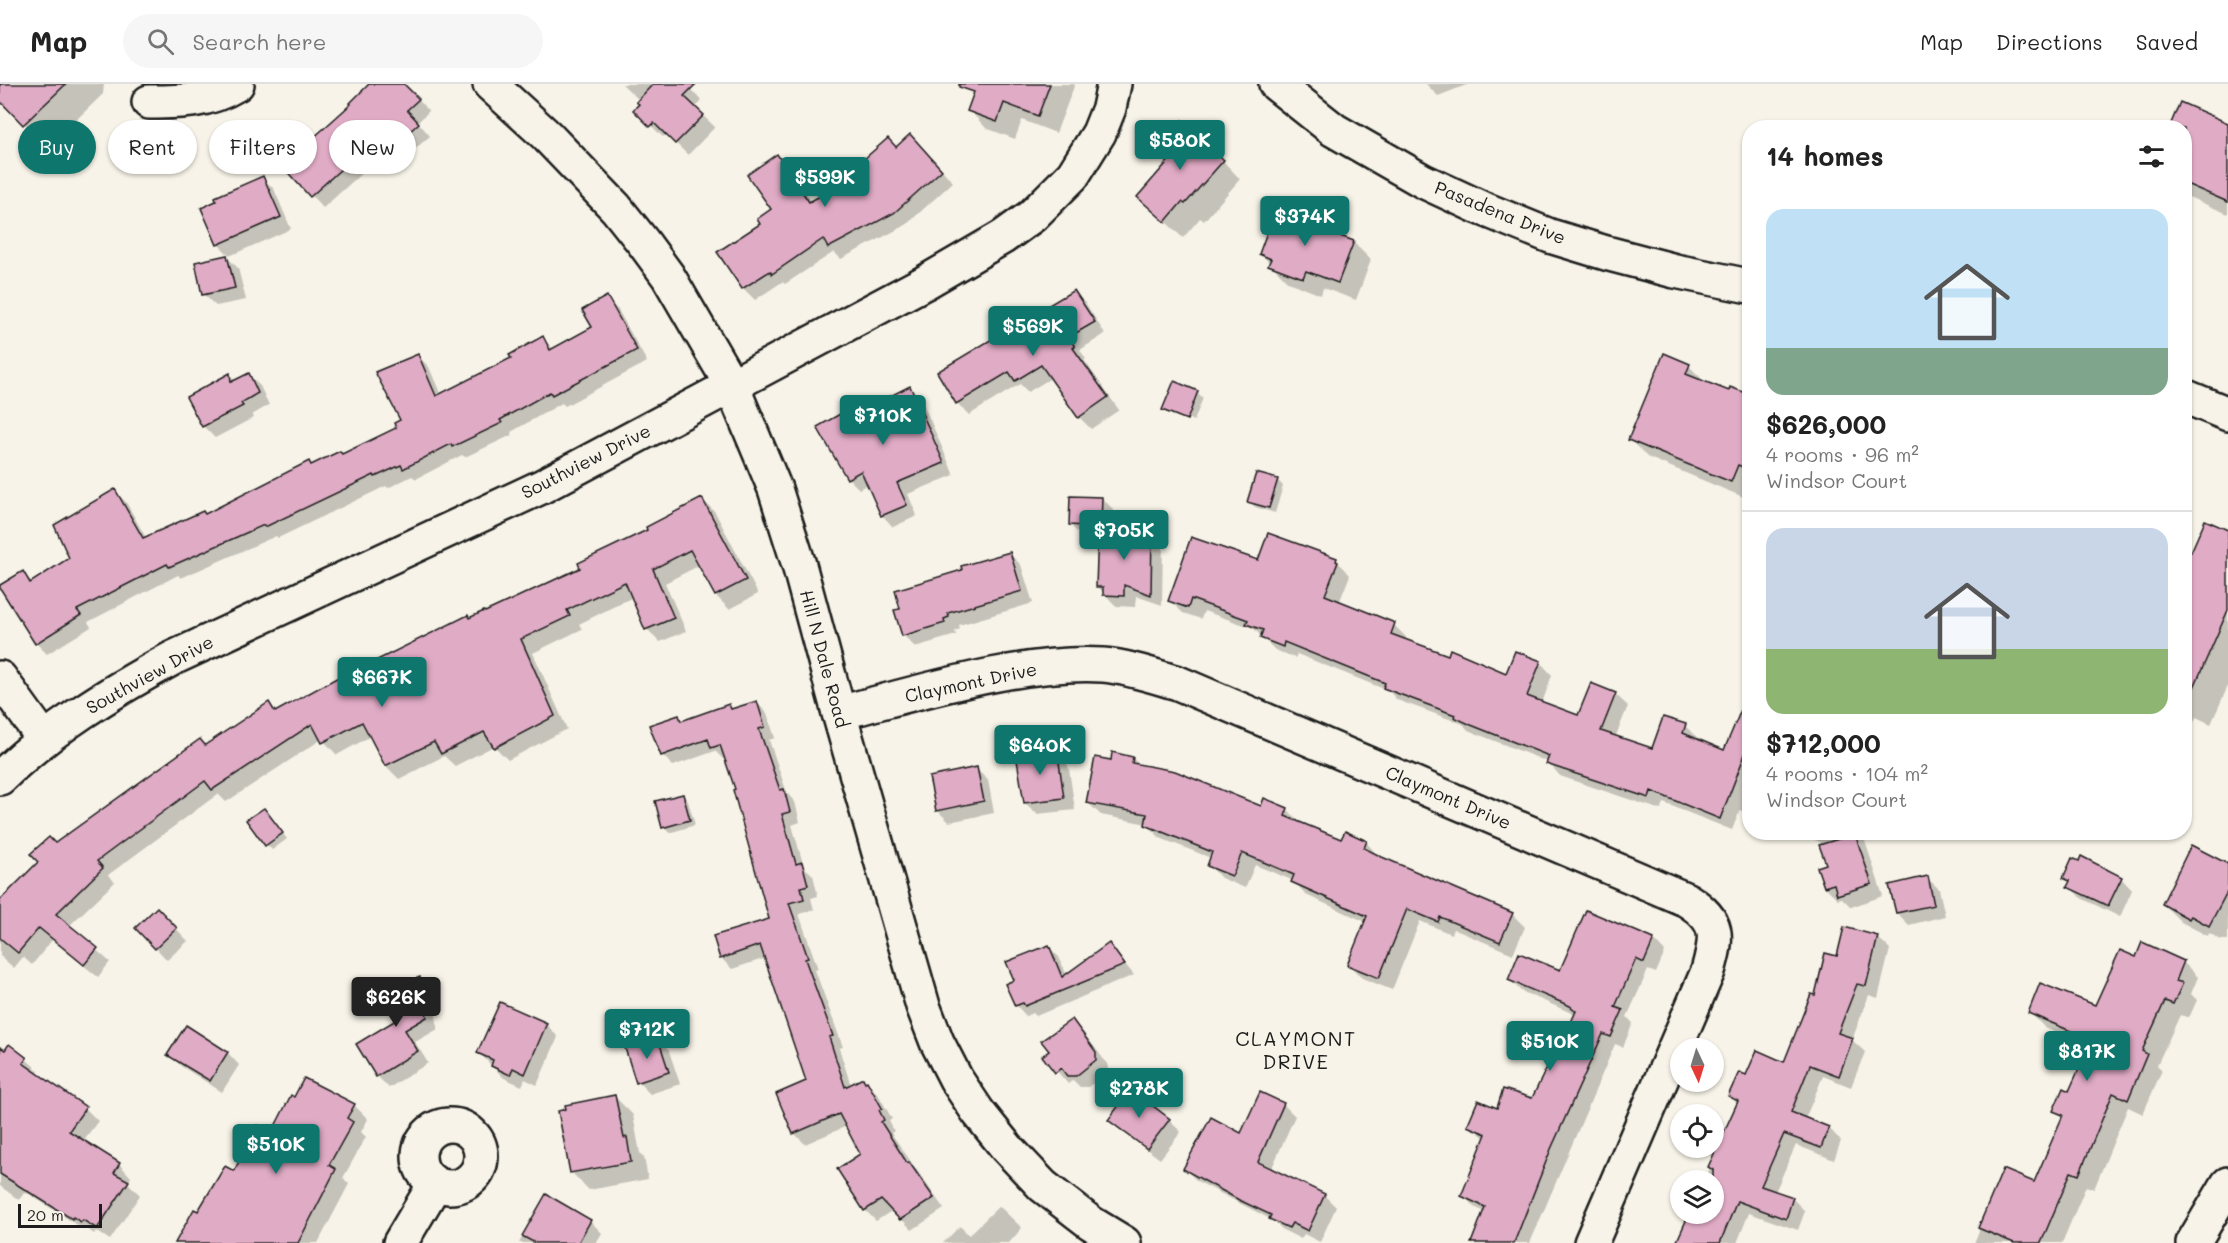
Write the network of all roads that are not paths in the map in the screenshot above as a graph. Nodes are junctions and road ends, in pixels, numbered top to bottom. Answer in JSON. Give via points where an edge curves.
{"nodes":[{"id":1,"x":237,"y":84,"type":"edge"},
{"id":2,"x":490,"y":84,"type":"edge"},
{"id":3,"x":1114,"y":84,"type":"edge"},
{"id":4,"x":1276,"y":84,"type":"edge"},
{"id":5,"x":149,"y":102,"type":"dead end"},
{"id":6,"x":1742,"y":285,"type":"edge"},
{"id":7,"x":732,"y":386,"type":"junction"},
{"id":8,"x":2192,"y":399,"type":"edge"},
{"id":9,"x":2228,"y":414,"type":"edge"},
{"id":10,"x":0,"y":678,"type":"edge"},
{"id":11,"x":838,"y":713,"type":"junction"},
{"id":12,"x":44,"y":739,"type":"junction"},
{"id":13,"x":0,"y":778,"type":"edge"},
{"id":14,"x":435,"y":1184,"type":"dead end"},
{"id":15,"x":2228,"y":1184,"type":"edge"},
{"id":16,"x":400,"y":1243,"type":"edge"},
{"id":17,"x":1124,"y":1243,"type":"edge"},
{"id":18,"x":1591,"y":1243,"type":"edge"},
{"id":19,"x":2193,"y":1243,"type":"edge"}],
"edges":[{"from":1,"to":5,"type":"street","via":[[187,102]]},
{"from":2,"to":7,"type":"street","name":"Hill N Dale Road","via":[[616,208],[669,276]]},
{"from":3,"to":7,"type":"street","name":"Southview Drive","via":[[1099,133],[1073,175],[1032,216],[924,283]]},
{"from":4,"to":6,"type":"street","name":"Pasadena Drive","via":[[1334,130],[1423,181],[1479,207],[1550,236],[1606,253]]},
{"from":7,"to":11,"type":"street","name":"Hill N Dale Road","via":[[778,500]]},
{"from":7,"to":12,"type":"street","name":"Southview Drive","via":[[541,487],[173,658]]},
{"from":8,"to":9,"type":"street"},
{"from":10,"to":12,"type":"street"},
{"from":11,"to":17,"type":"street","name":"Hill N Dale Road","via":[[922,1006],[956,1079],[1007,1148],[1043,1186]]},
{"from":11,"to":18,"type":"street","name":"Claymont Drive","via":[[970,681],[1046,668],[1103,665],[1141,672],[1178,683],[1698,907],[1715,933],[1708,971]]},
{"from":12,"to":13,"type":"street","name":"Southview Drive"},
{"from":14,"to":16,"type":"street"},
{"from":15,"to":19,"type":"street"}]}
